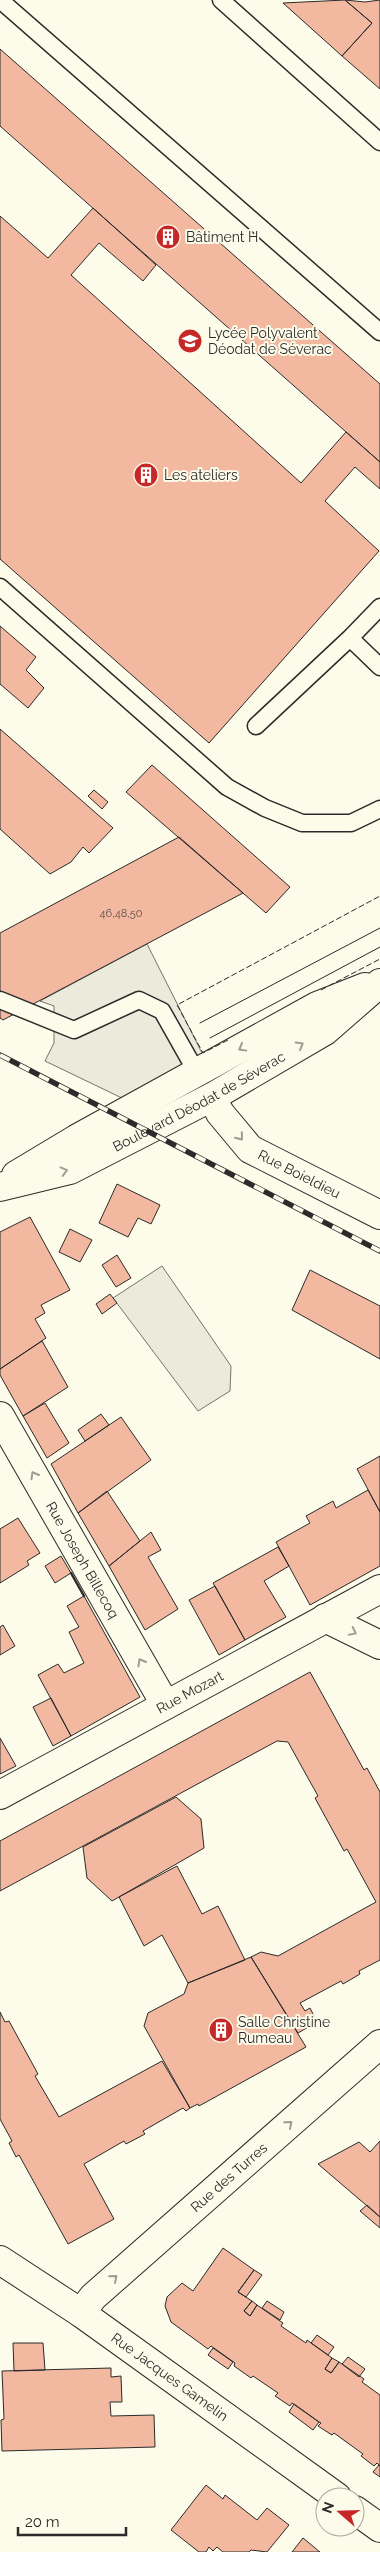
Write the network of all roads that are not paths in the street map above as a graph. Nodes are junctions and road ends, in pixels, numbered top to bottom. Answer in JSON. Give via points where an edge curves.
{"nodes":[{"id":1,"x":0,"y":0,"type":"edge"},
{"id":2,"x":222,"y":0,"type":"edge"},
{"id":3,"x":380,"y":142,"type":"edge"},
{"id":4,"x":380,"y":332,"type":"edge"},
{"id":5,"x":0,"y":587,"type":"edge"},
{"id":6,"x":380,"y":607,"type":"edge"},
{"id":7,"x":350,"y":638,"type":"junction"},
{"id":8,"x":380,"y":667,"type":"edge"},
{"id":9,"x":256,"y":726,"type":"dead end"},
{"id":10,"x":380,"y":809,"type":"edge"},
{"id":11,"x":380,"y":982,"type":"edge"},
{"id":12,"x":0,"y":1000,"type":"edge"},
{"id":13,"x":197,"y":1073,"type":"junction"},
{"id":14,"x":212,"y":1097,"type":"junction"},
{"id":15,"x":0,"y":1186,"type":"edge"},
{"id":16,"x":380,"y":1215,"type":"edge"},
{"id":17,"x":0,"y":1416,"type":"edge"},
{"id":18,"x":380,"y":1589,"type":"edge"},
{"id":19,"x":325,"y":1618,"type":"junction"},
{"id":20,"x":380,"y":1645,"type":"edge"},
{"id":21,"x":165,"y":1704,"type":"junction"},
{"id":22,"x":0,"y":1795,"type":"edge"},
{"id":23,"x":378,"y":2051,"type":"edge"},
{"id":24,"x":0,"y":2260,"type":"edge"},
{"id":25,"x":81,"y":2313,"type":"junction"},
{"id":26,"x":323,"y":2487,"type":"edge"},
{"id":27,"x":365,"y":2517,"type":"edge"},
{"id":28,"x":380,"y":2528,"type":"edge"}],
"edges":[{"from":1,"to":4,"type":"lane"},
{"from":2,"to":3,"type":"lane"},
{"from":5,"to":10,"type":"lane","via":[[227,787],[302,824],[351,823]]},
{"from":6,"to":7,"type":"lane"},
{"from":7,"to":8,"type":"lane"},
{"from":7,"to":9,"type":"lane"},
{"from":11,"to":13,"type":"street","name":"Boulevard Déodat de Séverac","one_way":true,"via":[[317,1006]]},
{"from":14,"to":11,"type":"street","name":"Boulevard Déodat de Séverac","one_way":true,"via":[[325,1030]]},
{"from":12,"to":13,"type":"lane","via":[[74,1030],[139,1000],[162,1011]]},
{"from":13,"to":15,"type":"street","name":"Boulevard Déodat de Séverac","via":[[76,1139]]},
{"from":15,"to":14,"type":"street","name":"Boulevard Déodat de Séverac","one_way":true,"via":[[83,1165]]},
{"from":14,"to":16,"type":"street","name":"Rue Boieldieu","one_way":true,"via":[[220,1113],[250,1149]]},
{"from":21,"to":17,"type":"street","name":"Rue Joseph Billecoq","one_way":true},
{"from":18,"to":19,"type":"street","name":"Rue Mozart"},
{"from":19,"to":20,"type":"street","one_way":true},
{"from":19,"to":21,"type":"street","name":"Rue Mozart"},
{"from":21,"to":22,"type":"street","name":"Rue Mozart"},
{"from":25,"to":23,"type":"street","name":"Rue des Turres","one_way":true,"via":[[93,2297]]},
{"from":24,"to":25,"type":"street","name":"Rue Jacques Gamelin"},
{"from":25,"to":26,"type":"street","name":"Rue Jacques Gamelin"},
{"from":27,"to":28,"type":"street"}]}
